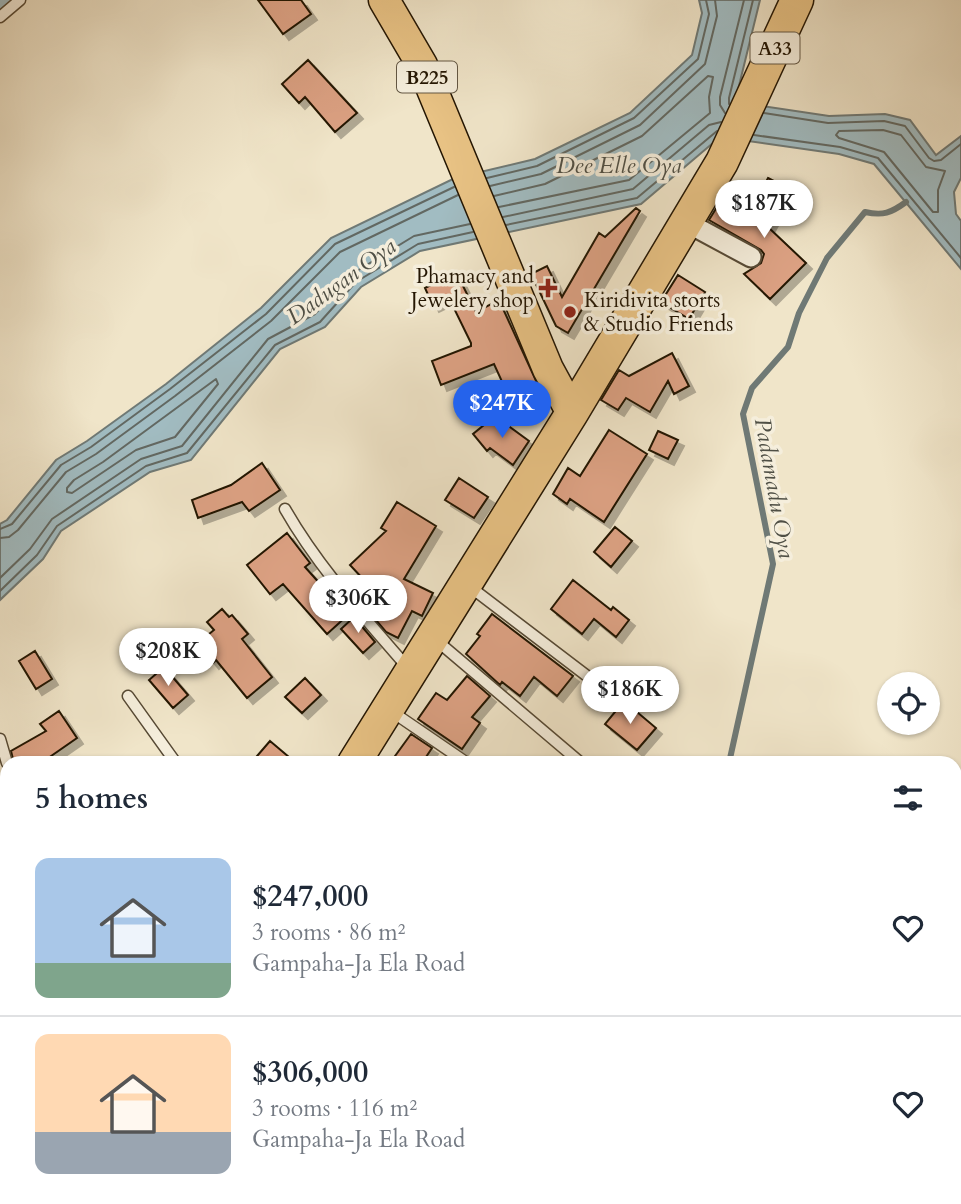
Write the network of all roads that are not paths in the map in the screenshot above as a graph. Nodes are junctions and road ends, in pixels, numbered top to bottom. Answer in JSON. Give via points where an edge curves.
{"nodes":[{"id":1,"x":20,"y":0,"type":"edge"},
{"id":2,"x":384,"y":0,"type":"edge"},
{"id":3,"x":797,"y":0,"type":"edge"},
{"id":4,"x":0,"y":17,"type":"edge"},
{"id":5,"x":686,"y":222,"type":"junction"},
{"id":6,"x":751,"y":257,"type":"dead end"},
{"id":7,"x":572,"y":413,"type":"junction"},
{"id":8,"x":285,"y":509,"type":"dead end"},
{"id":9,"x":466,"y":583,"type":"junction"},
{"id":10,"x":432,"y":638,"type":"junction"},
{"id":11,"x":411,"y":671,"type":"junction"},
{"id":12,"x":612,"y":695,"type":"dead end"},
{"id":13,"x":128,"y":696,"type":"dead end"},
{"id":14,"x":387,"y":709,"type":"junction"},
{"id":15,"x":171,"y":756,"type":"edge"},
{"id":16,"x":358,"y":756,"type":"edge"},
{"id":17,"x":457,"y":756,"type":"edge"},
{"id":18,"x":573,"y":756,"type":"edge"}],
"edges":[{"from":1,"to":4,"type":"lane"},
{"from":2,"to":7,"type":"main road","number":"B225","via":[[422,65],[548,369]]},
{"from":3,"to":5,"type":"highway","number":"A33","via":[[729,149]]},
{"from":5,"to":6,"type":"street"},
{"from":5,"to":7,"type":"highway","number":"A33"},
{"from":7,"to":9,"type":"highway","number":"A33"},
{"from":8,"to":11,"type":"lane","via":[[361,613]]},
{"from":9,"to":10,"type":"highway","number":"A33"},
{"from":9,"to":12,"type":"lane"},
{"from":10,"to":11,"type":"highway","number":"A33"},
{"from":10,"to":18,"type":"lane"},
{"from":11,"to":14,"type":"highway","number":"A33"},
{"from":13,"to":15,"type":"lane"},
{"from":14,"to":16,"type":"highway","number":"A33"},
{"from":14,"to":17,"type":"lane"}]}
